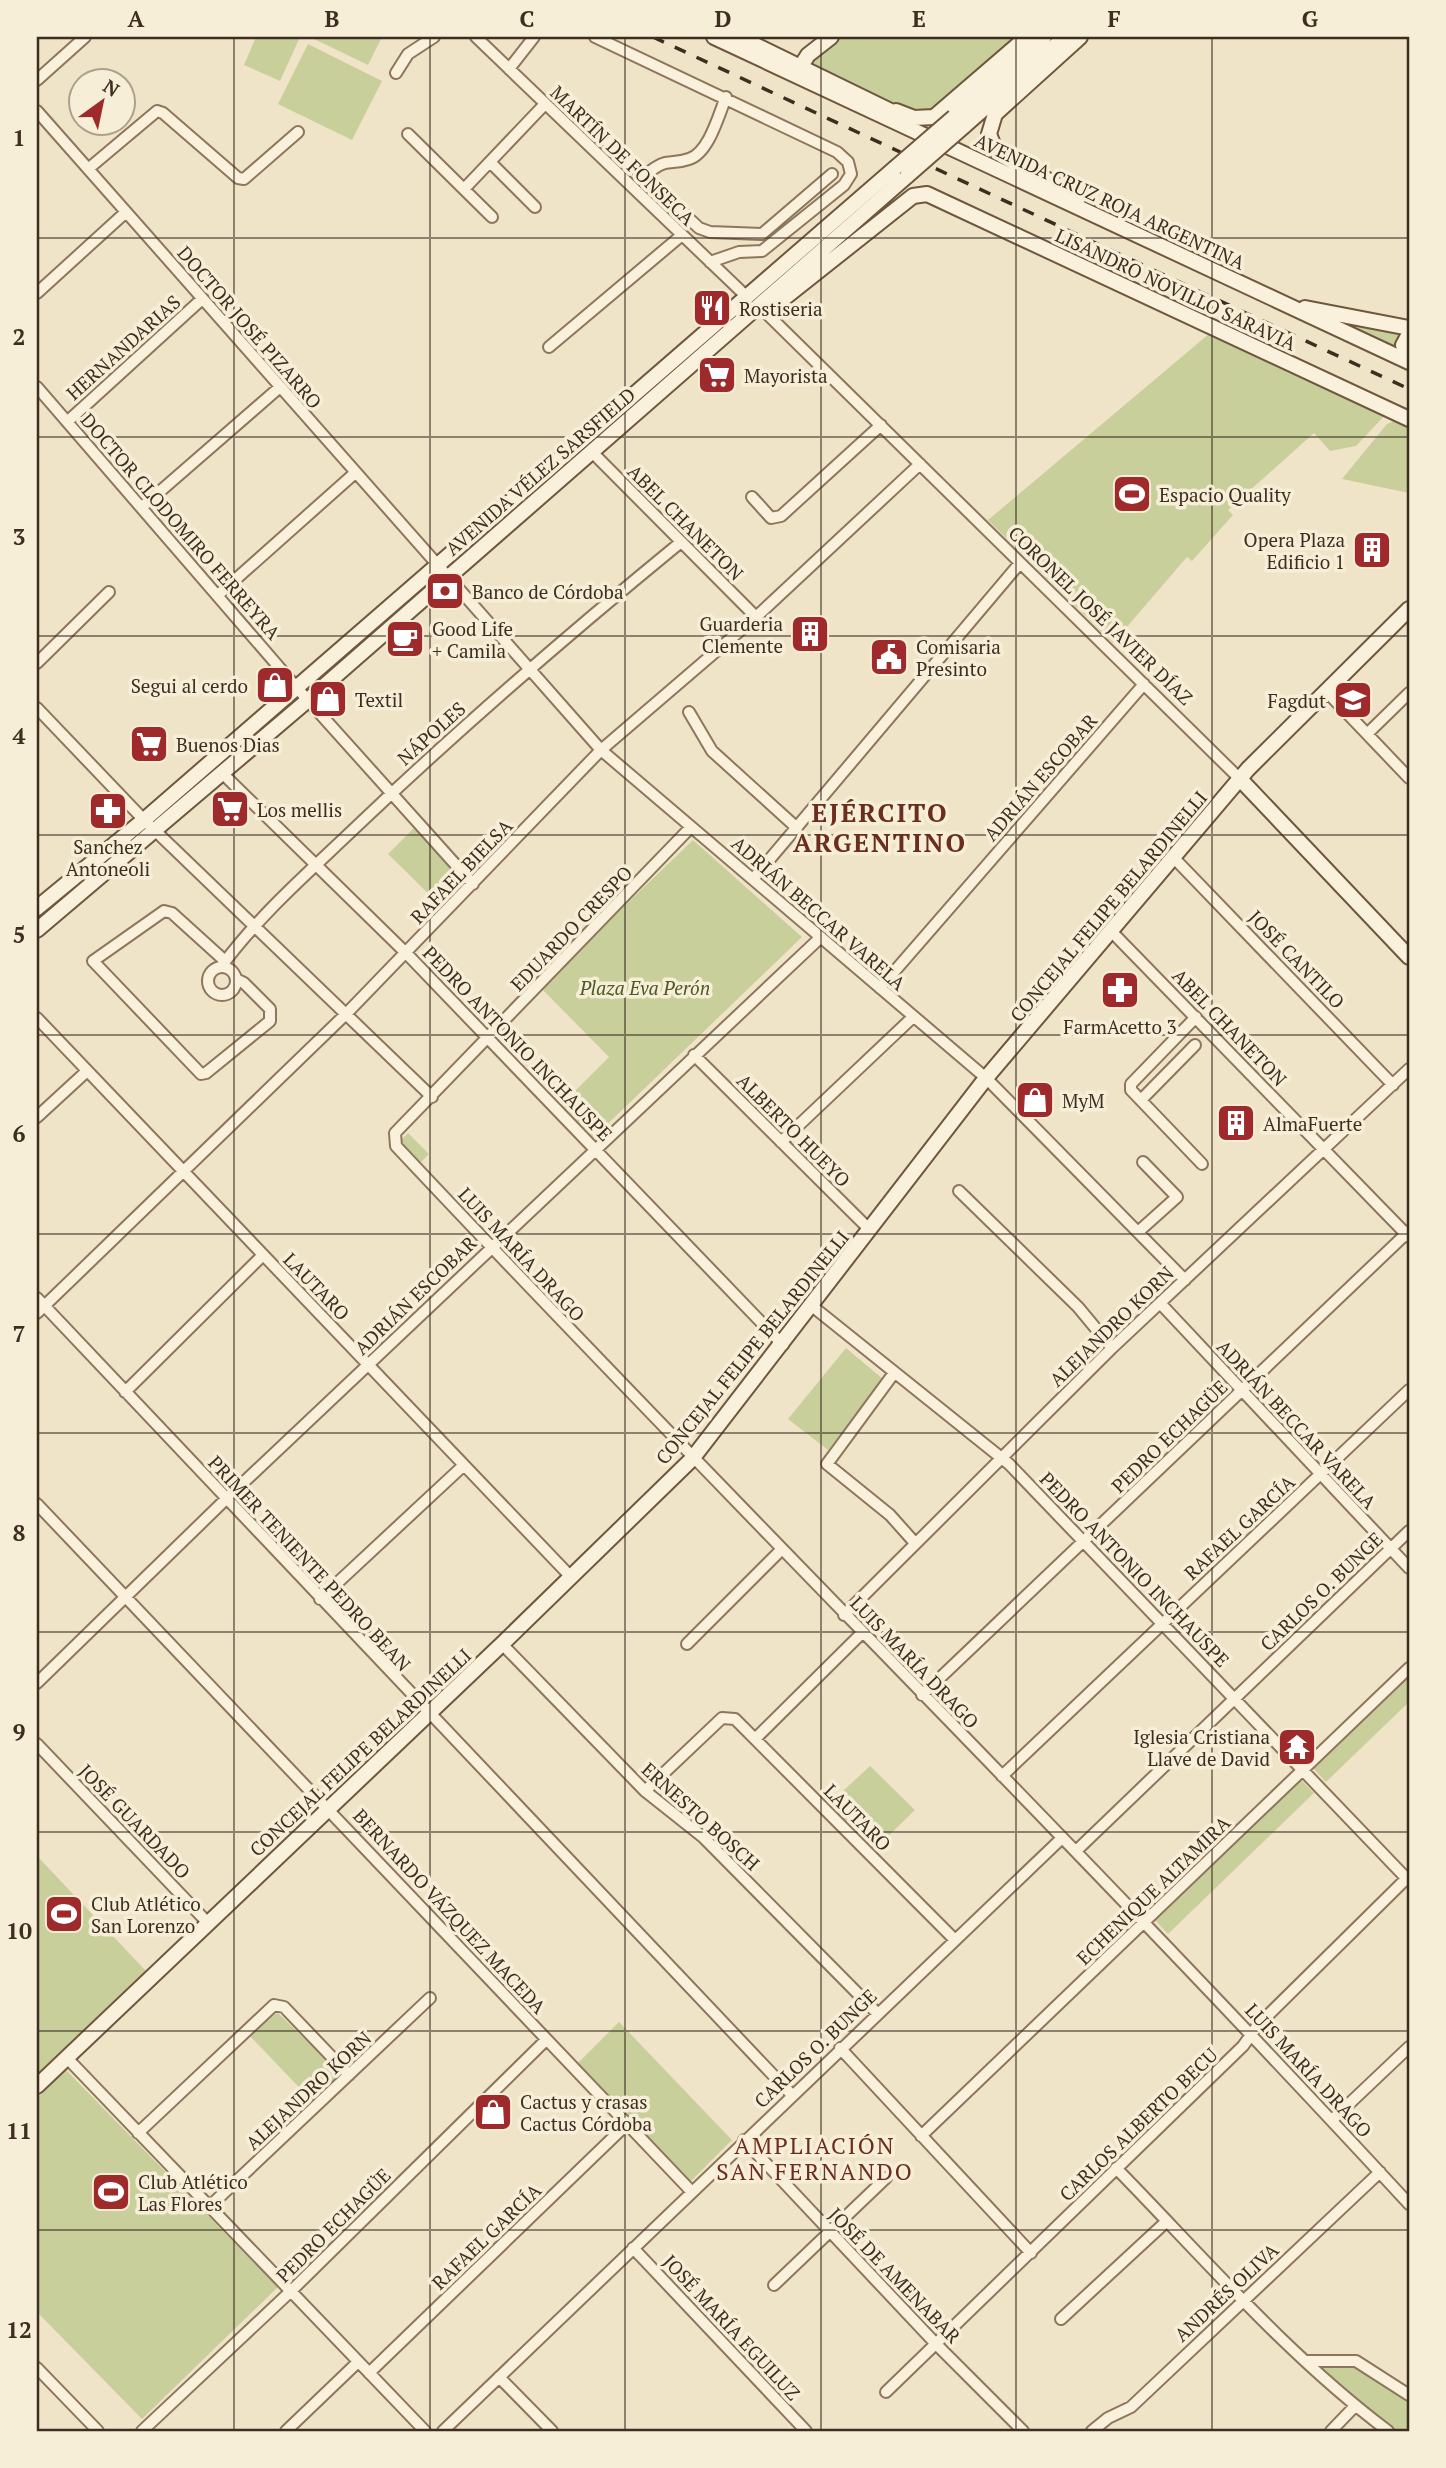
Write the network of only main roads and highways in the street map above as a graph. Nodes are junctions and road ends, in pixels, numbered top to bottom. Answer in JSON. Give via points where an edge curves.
{"nodes":[{"id":1,"x":714,"y":37,"type":"edge"},
{"id":2,"x":739,"y":37,"type":"edge"},
{"id":3,"x":831,"y":37,"type":"edge"},
{"id":4,"x":1027,"y":37,"type":"edge"},
{"id":5,"x":1044,"y":37,"type":"edge"},
{"id":6,"x":1066,"y":37,"type":"edge"},
{"id":7,"x":1080,"y":37,"type":"edge"},
{"id":8,"x":798,"y":71,"type":"junction"},
{"id":9,"x":882,"y":104,"type":"junction"},
{"id":10,"x":959,"y":122,"type":"junction"},
{"id":11,"x":924,"y":135,"type":"junction"},
{"id":12,"x":1183,"y":257,"type":"junction"},
{"id":13,"x":753,"y":302,"type":"junction"},
{"id":14,"x":1279,"y":303,"type":"junction"},
{"id":15,"x":1409,"y":328,"type":"edge"},
{"id":16,"x":1409,"y":334,"type":"edge"},
{"id":17,"x":1409,"y":361,"type":"edge"},
{"id":18,"x":1409,"y":419,"type":"edge"},
{"id":19,"x":442,"y":571,"type":"junction"},
{"id":20,"x":1409,"y":609,"type":"edge"},
{"id":21,"x":1240,"y":779,"type":"junction"},
{"id":22,"x":149,"y":826,"type":"junction"},
{"id":23,"x":37,"y":908,"type":"edge"},
{"id":24,"x":37,"y":930,"type":"edge"},
{"id":25,"x":1409,"y":957,"type":"edge"},
{"id":26,"x":37,"y":2086,"type":"edge"}],
"edges":[{"from":1,"to":8,"type":"main road"},
{"from":2,"to":8,"type":"main road"},
{"from":3,"to":8,"type":"main road","via":[[808,55]]},
{"from":4,"to":9,"type":"main road","via":[[934,117],[914,118]]},
{"from":5,"to":10,"type":"main road","name":"AVENIDA VÉLEZ SARSFIELD"},
{"from":6,"to":10,"type":"main road","name":"AVENIDA VÉLEZ SARSFIELD"},
{"from":7,"to":12,"type":"main road","via":[[995,114],[990,140],[1012,162]]},
{"from":8,"to":9,"type":"main road"},
{"from":8,"to":11,"type":"main road"},
{"from":9,"to":11,"type":"main road"},
{"from":10,"to":13,"type":"main road","name":"AVENIDA VÉLEZ SARSFIELD","bridge":true},
{"from":11,"to":12,"type":"main road","name":"AVENIDA CRUZ ROJA ARGENTINA"},
{"from":12,"to":14,"type":"main road","name":"AVENIDA CRUZ ROJA ARGENTINA"},
{"from":13,"to":18,"type":"main road","name":"LISANDRO NOVILLO SARAVIA","via":[[778,303],[913,196],[927,194]]},
{"from":13,"to":19,"type":"main road","name":"AVENIDA VÉLEZ SARSFIELD"},
{"from":13,"to":19,"type":"main road","name":"AVENIDA VÉLEZ SARSFIELD","via":[[592,452]]},
{"from":14,"to":15,"type":"main road","name":"AVENIDA CRUZ ROJA ARGENTINA"},
{"from":14,"to":17,"type":"main road","name":"AVENIDA CRUZ ROJA ARGENTINA"},
{"from":16,"to":17,"type":"main road","via":[[1403,345]]},
{"from":19,"to":22,"type":"main road","name":"AVENIDA VÉLEZ SARSFIELD","via":[[297,688]]},
{"from":19,"to":22,"type":"main road","name":"AVENIDA VÉLEZ SARSFIELD","via":[[307,700],[222,773]]},
{"from":20,"to":21,"type":"main road","name":"CONCEJAL FELIPE BELARDINELLI"},
{"from":21,"to":25,"type":"main road","name":"CORONEL JOSÉ JAVIER DÍAZ"},
{"from":21,"to":26,"type":"main road","name":"CONCEJAL FELIPE BELARDINELLI","via":[[985,1079],[692,1459]]},
{"from":22,"to":23,"type":"main road","name":"AVENIDA VÉLEZ SARSFIELD"},
{"from":22,"to":24,"type":"main road","name":"AVENIDA VÉLEZ SARSFIELD"}]}
